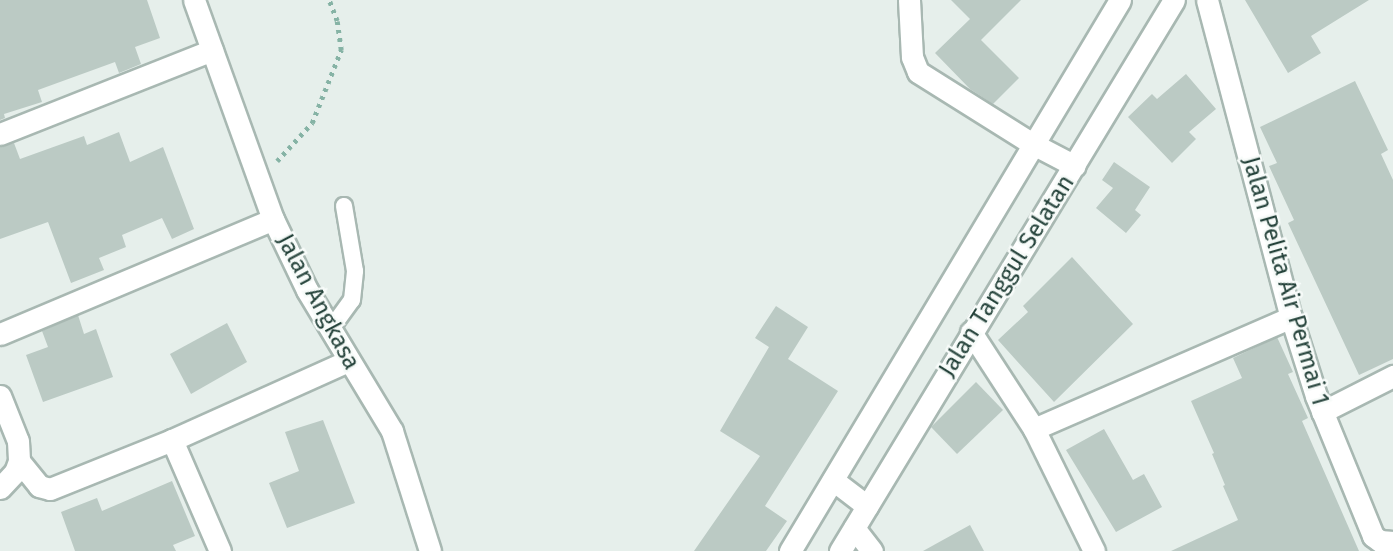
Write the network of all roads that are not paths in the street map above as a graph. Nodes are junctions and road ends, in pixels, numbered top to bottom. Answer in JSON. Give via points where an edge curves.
{"nodes":[{"id":1,"x":194,"y":0,"type":"edge"},
{"id":2,"x":909,"y":0,"type":"edge"},
{"id":3,"x":1120,"y":0,"type":"edge"},
{"id":4,"x":1174,"y":0,"type":"edge"},
{"id":5,"x":1207,"y":0,"type":"edge"},
{"id":6,"x":212,"y":50,"type":"junction"},
{"id":7,"x":0,"y":134,"type":"edge"},
{"id":8,"x":1033,"y":144,"type":"junction"},
{"id":9,"x":1074,"y":166,"type":"junction"},
{"id":10,"x":344,"y":206,"type":"dead end"},
{"id":11,"x":273,"y":219,"type":"junction"},
{"id":12,"x":1291,"y":317,"type":"junction"},
{"id":13,"x":330,"y":331,"type":"junction"},
{"id":14,"x":971,"y":332,"type":"junction"},
{"id":15,"x":0,"y":334,"type":"edge"},
{"id":16,"x":348,"y":361,"type":"junction"},
{"id":17,"x":1393,"y":376,"type":"edge"},
{"id":18,"x":0,"y":396,"type":"edge"},
{"id":19,"x":1322,"y":412,"type":"junction"},
{"id":20,"x":1034,"y":429,"type":"junction"},
{"id":21,"x":172,"y":440,"type":"junction"},
{"id":22,"x":19,"y":461,"type":"junction"},
{"id":23,"x":833,"y":480,"type":"junction"},
{"id":24,"x":0,"y":488,"type":"edge"},
{"id":25,"x":867,"y":506,"type":"junction"},
{"id":26,"x":854,"y":528,"type":"junction"},
{"id":27,"x":1384,"y":545,"type":"edge"},
{"id":28,"x":220,"y":551,"type":"edge"},
{"id":29,"x":430,"y":551,"type":"edge"},
{"id":30,"x":790,"y":551,"type":"edge"},
{"id":31,"x":840,"y":551,"type":"edge"},
{"id":32,"x":872,"y":551,"type":"edge"},
{"id":33,"x":1094,"y":551,"type":"edge"}],
"edges":[{"from":1,"to":6,"type":"street","name":"Jalan Angkasa"},
{"from":2,"to":8,"type":"street","via":[[912,57],[918,72]]},
{"from":3,"to":8,"type":"street","name":"Jalan Tanggul Selatan"},
{"from":4,"to":9,"type":"street","name":"Jalan Tanggul Selatan"},
{"from":5,"to":12,"type":"street","name":"Jalan Pelita Air Permai 1"},
{"from":6,"to":7,"type":"street"},
{"from":6,"to":11,"type":"street","name":"Jalan Angkasa"},
{"from":8,"to":9,"type":"street"},
{"from":8,"to":23,"type":"street","name":"Jalan Tanggul Selatan"},
{"from":9,"to":14,"type":"street","name":"Jalan Tanggul Selatan"},
{"from":10,"to":13,"type":"lane","via":[[355,271],[352,300]]},
{"from":11,"to":13,"type":"street","name":"Jalan Angkasa"},
{"from":11,"to":15,"type":"street"},
{"from":12,"to":19,"type":"street","name":"Jalan Pelita Air Permai 1"},
{"from":12,"to":20,"type":"street"},
{"from":13,"to":16,"type":"street","name":"Jalan Angkasa"},
{"from":14,"to":20,"type":"street"},
{"from":14,"to":25,"type":"street","name":"Jalan Tanggul Selatan"},
{"from":16,"to":21,"type":"street"},
{"from":16,"to":29,"type":"street","name":"Jalan Angkasa","via":[[392,431]]},
{"from":17,"to":19,"type":"street"},
{"from":18,"to":22,"type":"street","via":[[18,441]]},
{"from":19,"to":27,"type":"street","name":"Jalan Pelita Air Permai 1","via":[[1373,536]]},
{"from":20,"to":33,"type":"street"},
{"from":21,"to":22,"type":"street","via":[[50,489],[39,486]]},
{"from":21,"to":28,"type":"street"},
{"from":22,"to":24,"type":"street"},
{"from":23,"to":25,"type":"street"},
{"from":23,"to":30,"type":"street","name":"Jalan Tanggul Selatan"},
{"from":25,"to":26,"type":"street","name":"Jalan Tanggul Selatan"},
{"from":26,"to":31,"type":"street","name":"Jalan Tanggul Selatan"},
{"from":26,"to":32,"type":"street"}]}
